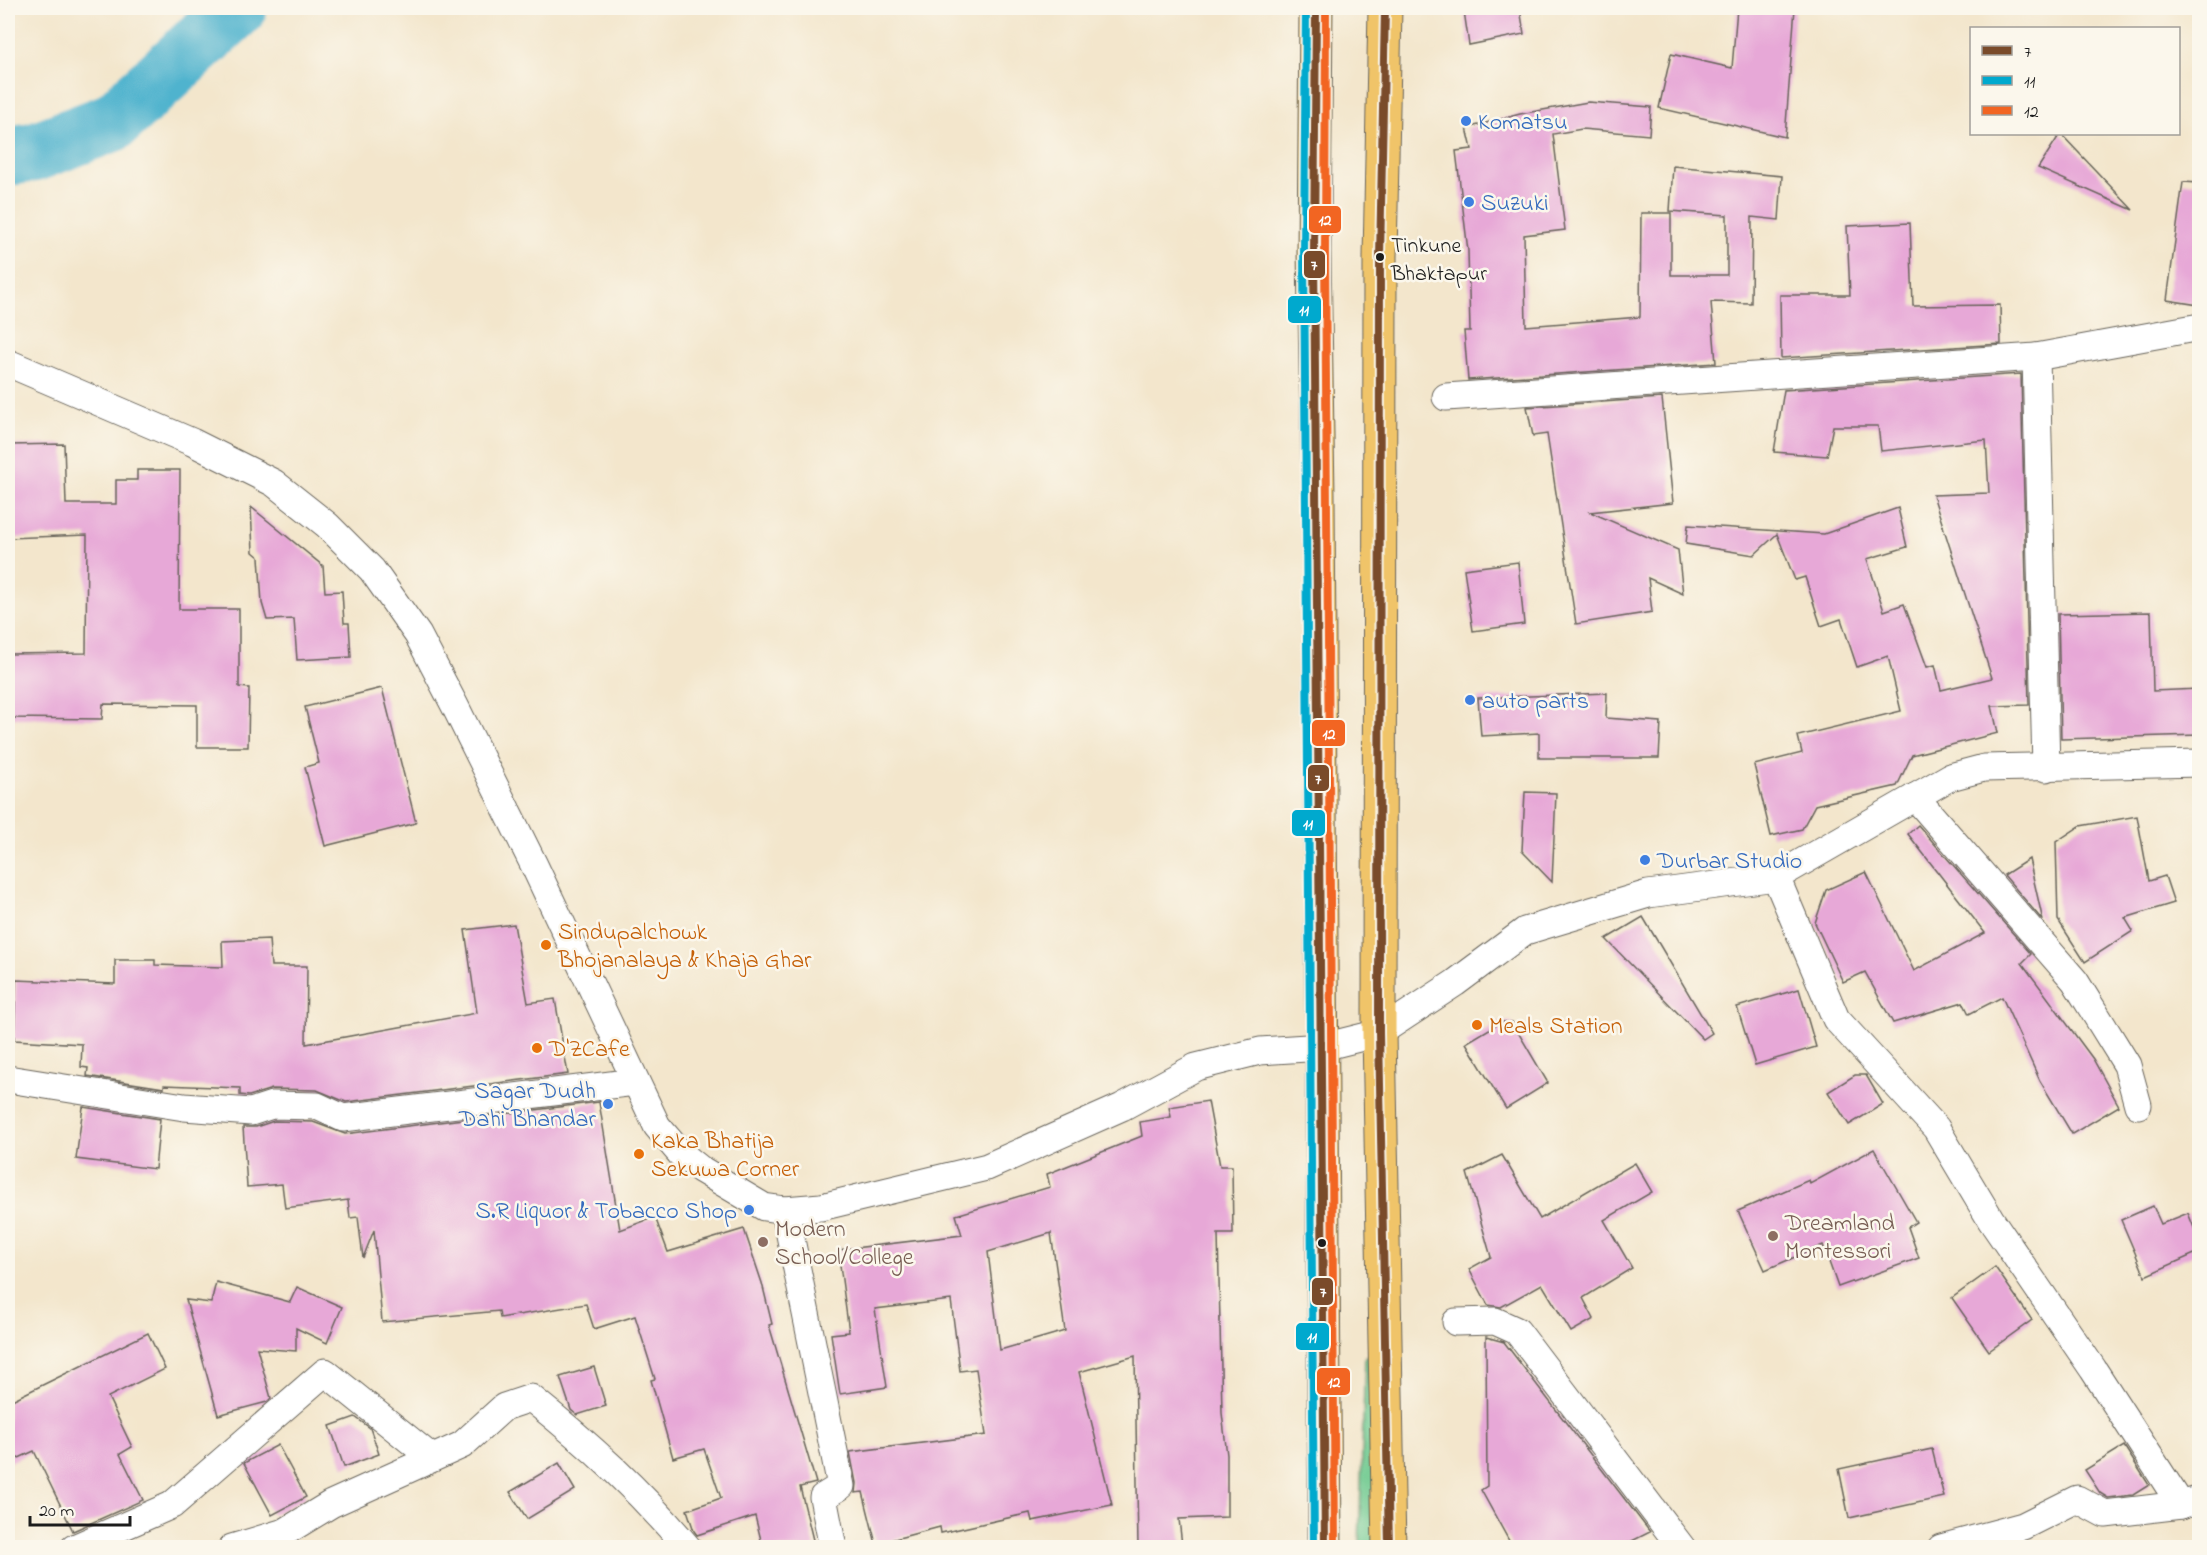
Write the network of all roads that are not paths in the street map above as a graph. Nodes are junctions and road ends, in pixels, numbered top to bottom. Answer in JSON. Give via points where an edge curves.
{"nodes":[{"id":1,"x":1316,"y":8,"type":"edge"},
{"id":2,"x":1385,"y":8,"type":"edge"},
{"id":3,"x":2199,"y":327,"type":"edge"},
{"id":4,"x":2036,"y":357,"type":"junction"},
{"id":5,"x":8,"y":363,"type":"edge"},
{"id":6,"x":1446,"y":397,"type":"dead end"},
{"id":7,"x":2199,"y":763,"type":"edge"},
{"id":8,"x":2046,"y":768,"type":"junction"},
{"id":9,"x":1915,"y":797,"type":"junction"},
{"id":10,"x":1776,"y":877,"type":"junction"},
{"id":11,"x":1379,"y":1033,"type":"junction"},
{"id":12,"x":1323,"y":1047,"type":"junction"},
{"id":13,"x":8,"y":1079,"type":"edge"},
{"id":14,"x":635,"y":1082,"type":"junction"},
{"id":15,"x":2138,"y":1105,"type":"dead end"},
{"id":16,"x":785,"y":1210,"type":"junction"},
{"id":17,"x":1456,"y":1322,"type":"dead end"},
{"id":18,"x":432,"y":1458,"type":"junction"},
{"id":19,"x":2190,"y":1502,"type":"edge"},
{"id":20,"x":74,"y":1548,"type":"edge"},
{"id":21,"x":232,"y":1548,"type":"edge"},
{"id":22,"x":688,"y":1548,"type":"edge"},
{"id":23,"x":833,"y":1548,"type":"edge"},
{"id":24,"x":1325,"y":1548,"type":"edge"},
{"id":25,"x":1389,"y":1548,"type":"edge"},
{"id":26,"x":1682,"y":1548,"type":"edge"},
{"id":27,"x":1941,"y":1548,"type":"edge"}],
"edges":[{"from":1,"to":12,"type":"highway","via":[[1314,251]]},
{"from":2,"to":11,"type":"highway","via":[[1380,257]]},
{"from":3,"to":4,"type":"street"},
{"from":4,"to":6,"type":"street"},
{"from":4,"to":8,"type":"street"},
{"from":5,"to":14,"type":"street","via":[[192,442],[274,483],[327,525],[372,570],[418,635],[455,706]]},
{"from":7,"to":8,"type":"street"},
{"from":8,"to":9,"type":"street","via":[[1984,768],[1950,777]]},
{"from":9,"to":10,"type":"street"},
{"from":9,"to":15,"type":"street","via":[[2075,981],[2127,1065]]},
{"from":10,"to":11,"type":"street","via":[[1647,894],[1525,931]]},
{"from":10,"to":19,"type":"street","via":[[1836,1019],[1936,1128],[1991,1220]]},
{"from":11,"to":12,"type":"street"},
{"from":11,"to":25,"type":"highway"},
{"from":12,"to":16,"type":"street","via":[[1260,1051],[1196,1067],[1122,1107],[987,1167],[821,1207]]},
{"from":12,"to":24,"type":"highway"},
{"from":13,"to":14,"type":"street","via":[[184,1107],[251,1112],[272,1105],[317,1106],[343,1118]]},
{"from":14,"to":16,"type":"street","via":[[657,1126],[680,1153],[764,1207]]},
{"from":16,"to":23,"type":"street","via":[[841,1486],[823,1497]]},
{"from":17,"to":26,"type":"street","via":[[1495,1321],[1517,1331]]},
{"from":18,"to":20,"type":"street","via":[[325,1372],[172,1505]]},
{"from":18,"to":21,"type":"street","via":[[331,1504],[285,1532]]},
{"from":18,"to":22,"type":"street","via":[[462,1445],[504,1407],[531,1398],[593,1447],[651,1503]]},
{"from":19,"to":27,"type":"street","via":[[2105,1514],[2077,1499],[2023,1526]]}]}
